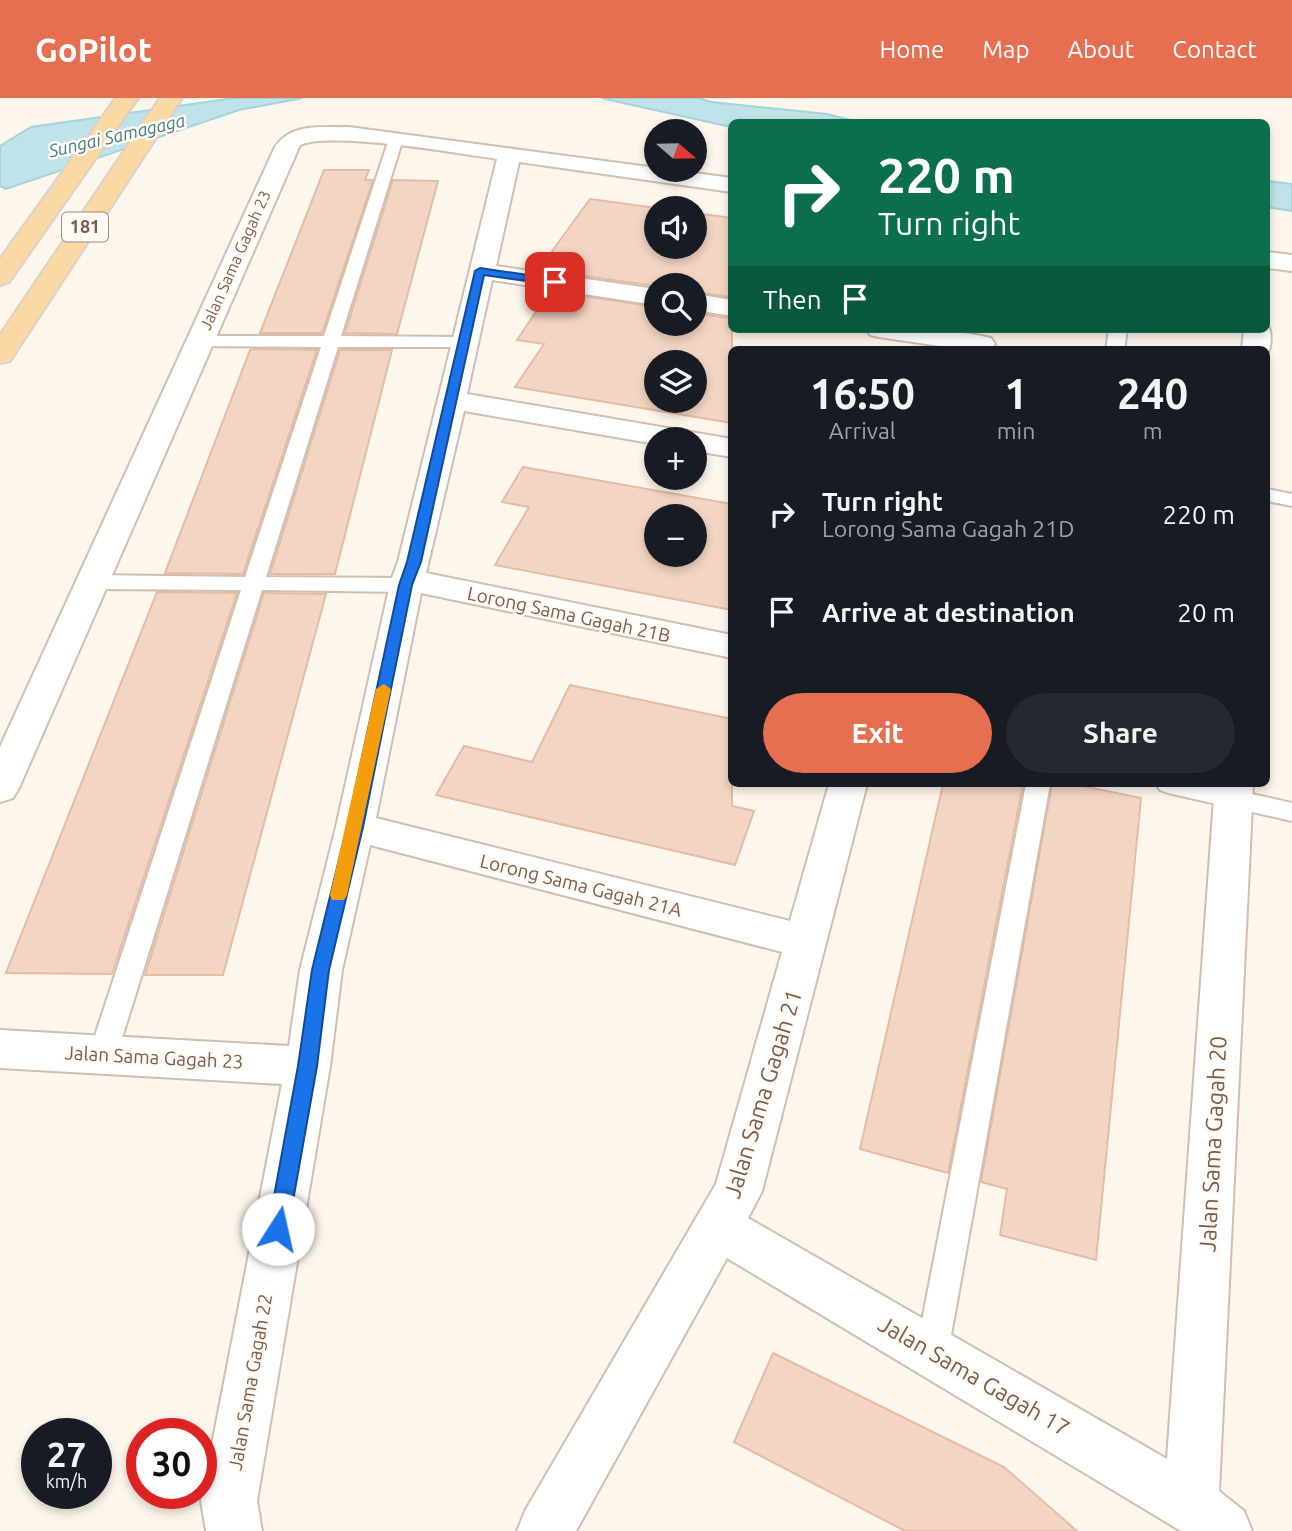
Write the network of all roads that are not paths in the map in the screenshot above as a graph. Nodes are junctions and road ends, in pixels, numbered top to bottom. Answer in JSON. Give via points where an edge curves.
{"nodes":[{"id":1,"x":127,"y":98,"type":"edge"},
{"id":2,"x":171,"y":98,"type":"edge"},
{"id":3,"x":397,"y":139,"type":"junction"},
{"id":4,"x":509,"y":154,"type":"junction"},
{"id":5,"x":728,"y":185,"type":"edge"},
{"id":6,"x":1270,"y":260,"type":"edge"},
{"id":7,"x":1292,"y":263,"type":"edge"},
{"id":8,"x":480,"y":271,"type":"junction"},
{"id":9,"x":0,"y":277,"type":"edge"},
{"id":10,"x":644,"y":295,"type":"edge"},
{"id":11,"x":707,"y":304,"type":"edge"},
{"id":12,"x":728,"y":306,"type":"edge"},
{"id":13,"x":913,"y":333,"type":"edge"},
{"id":14,"x":200,"y":341,"type":"junction"},
{"id":15,"x":982,"y":341,"type":"edge"},
{"id":16,"x":332,"y":342,"type":"junction"},
{"id":17,"x":463,"y":342,"type":"junction"},
{"id":18,"x":0,"y":355,"type":"edge"},
{"id":19,"x":450,"y":400,"type":"junction"},
{"id":20,"x":644,"y":433,"type":"edge"},
{"id":21,"x":707,"y":444,"type":"edge"},
{"id":22,"x":728,"y":447,"type":"edge"},
{"id":23,"x":1270,"y":496,"type":"edge"},
{"id":24,"x":1292,"y":500,"type":"edge"},
{"id":25,"x":92,"y":582,"type":"junction"},
{"id":26,"x":254,"y":583,"type":"junction"},
{"id":27,"x":406,"y":583,"type":"junction"},
{"id":28,"x":728,"y":646,"type":"edge"},
{"id":29,"x":847,"y":787,"type":"edge"},
{"id":30,"x":1037,"y":787,"type":"edge"},
{"id":31,"x":1196,"y":787,"type":"edge"},
{"id":32,"x":0,"y":788,"type":"edge"},
{"id":33,"x":1234,"y":791,"type":"edge"},
{"id":34,"x":1292,"y":812,"type":"edge"},
{"id":35,"x":355,"y":827,"type":"junction"},
{"id":36,"x":807,"y":942,"type":"junction"},
{"id":37,"x":0,"y":1049,"type":"edge"},
{"id":38,"x":103,"y":1054,"type":"junction"},
{"id":39,"x":308,"y":1066,"type":"junction"},
{"id":40,"x":719,"y":1227,"type":"junction"},
{"id":41,"x":932,"y":1352,"type":"junction"},
{"id":42,"x":231,"y":1516,"type":"edge"},
{"id":43,"x":1208,"y":1517,"type":"edge"},
{"id":44,"x":545,"y":1531,"type":"edge"}],
"edges":[{"from":1,"to":9,"type":"main road","number":"181"},
{"from":2,"to":18,"type":"main road","number":"181"},
{"from":3,"to":4,"type":"street","name":"Jalan Sama Gagah 23"},
{"from":3,"to":14,"type":"street","name":"Jalan Sama Gagah 23","via":[[316,134],[292,140]]},
{"from":3,"to":16,"type":"lane"},
{"from":4,"to":5,"type":"street","name":"Jalan Sama Gagah 23"},
{"from":4,"to":8,"type":"street","name":"Jalan Sama Gagah 22"},
{"from":6,"to":7,"type":"street"},
{"from":8,"to":10,"type":"street"},
{"from":8,"to":17,"type":"street","name":"Jalan Sama Gagah 22"},
{"from":11,"to":12,"type":"street"},
{"from":13,"to":15,"type":"street"},
{"from":14,"to":16,"type":"lane"},
{"from":14,"to":25,"type":"street","name":"Jalan Sama Gagah 23"},
{"from":16,"to":17,"type":"lane"},
{"from":16,"to":26,"type":"lane"},
{"from":17,"to":19,"type":"street","name":"Jalan Sama Gagah 22"},
{"from":19,"to":20,"type":"street"},
{"from":19,"to":27,"type":"street","name":"Jalan Sama Gagah 22"},
{"from":21,"to":22,"type":"street"},
{"from":23,"to":24,"type":"lane"},
{"from":25,"to":26,"type":"lane"},
{"from":25,"to":32,"type":"street","name":"Jalan Sama Gagah 23"},
{"from":26,"to":27,"type":"lane"},
{"from":26,"to":38,"type":"lane"},
{"from":27,"to":28,"type":"street","name":"Lorong Sama Gagah 21B"},
{"from":27,"to":35,"type":"street","name":"Jalan Sama Gagah 22"},
{"from":29,"to":36,"type":"street","name":"Jalan Sama Gagah 21"},
{"from":30,"to":41,"type":"lane"},
{"from":31,"to":33,"type":"lane"},
{"from":33,"to":34,"type":"lane"},
{"from":33,"to":43,"type":"street","name":"Jalan Sama Gagah 20"},
{"from":35,"to":36,"type":"street","name":"Lorong Sama Gagah 21A"},
{"from":35,"to":39,"type":"street","name":"Jalan Sama Gagah 22","via":[[321,970]]},
{"from":36,"to":40,"type":"street","name":"Jalan Sama Gagah 21","via":[[738,1191]]},
{"from":37,"to":38,"type":"street","name":"Jalan Sama Gagah 23"},
{"from":38,"to":39,"type":"street","name":"Jalan Sama Gagah 23"},
{"from":39,"to":42,"type":"street","name":"Jalan Sama Gagah 22"},
{"from":40,"to":41,"type":"street","name":"Jalan Sama Gagah 17"},
{"from":40,"to":44,"type":"street","name":"Jalan Sama Gagah 21"},
{"from":41,"to":43,"type":"street","name":"Jalan Sama Gagah 17"}]}
